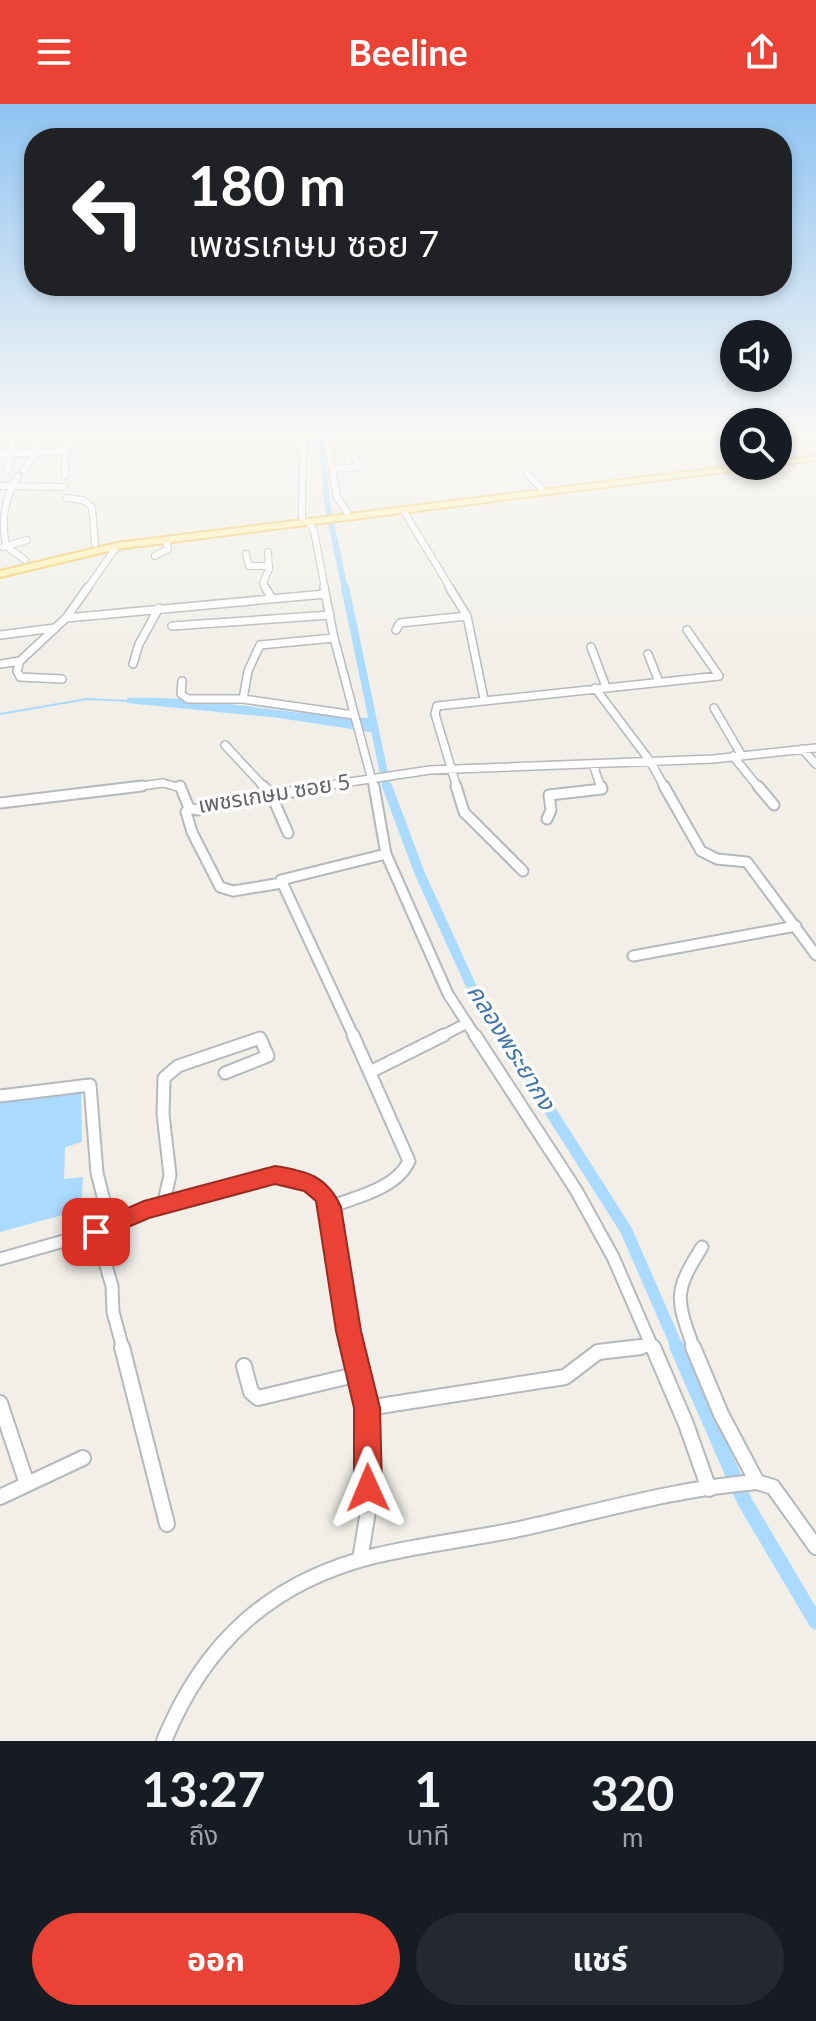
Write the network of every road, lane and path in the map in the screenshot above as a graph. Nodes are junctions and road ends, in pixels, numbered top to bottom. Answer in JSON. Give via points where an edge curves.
{"nodes":[{"id":1,"x":2,"y":506,"type":"edge"},
{"id":2,"x":91,"y":506,"type":"edge"},
{"id":3,"x":307,"y":506,"type":"edge"},
{"id":4,"x":340,"y":506,"type":"edge"},
{"id":5,"x":400,"y":506,"type":"edge"},
{"id":6,"x":429,"y":506,"type":"edge"},
{"id":7,"x":403,"y":510,"type":"junction"},
{"id":8,"x":342,"y":514,"type":"junction"},
{"id":9,"x":308,"y":519,"type":"junction"},
{"id":10,"x":27,"y":540,"type":"dead end"},
{"id":11,"x":166,"y":540,"type":"junction"},
{"id":12,"x":95,"y":544,"type":"junction"},
{"id":13,"x":117,"y":546,"type":"junction"},
{"id":14,"x":3,"y":547,"type":"edge"},
{"id":15,"x":268,"y":552,"type":"dead end"},
{"id":16,"x":246,"y":554,"type":"dead end"},
{"id":17,"x":155,"y":556,"type":"dead end"},
{"id":18,"x":25,"y":560,"type":"junction"},
{"id":19,"x":269,"y":566,"type":"junction"},
{"id":20,"x":0,"y":567,"type":"edge"},
{"id":21,"x":0,"y":574,"type":"edge"},
{"id":22,"x":325,"y":594,"type":"junction"},
{"id":23,"x":271,"y":597,"type":"junction"},
{"id":24,"x":159,"y":608,"type":"junction"},
{"id":25,"x":330,"y":615,"type":"junction"},
{"id":26,"x":467,"y":616,"type":"junction"},
{"id":27,"x":66,"y":618,"type":"junction"},
{"id":28,"x":172,"y":626,"type":"dead end"},
{"id":29,"x":55,"y":628,"type":"junction"},
{"id":30,"x":396,"y":630,"type":"dead end"},
{"id":31,"x":687,"y":630,"type":"dead end"},
{"id":32,"x":0,"y":635,"type":"edge"},
{"id":33,"x":334,"y":638,"type":"junction"},
{"id":34,"x":591,"y":647,"type":"dead end"},
{"id":35,"x":648,"y":654,"type":"dead end"},
{"id":36,"x":20,"y":661,"type":"junction"},
{"id":37,"x":0,"y":664,"type":"edge"},
{"id":38,"x":133,"y":664,"type":"dead end"},
{"id":39,"x":62,"y":679,"type":"dead end"},
{"id":40,"x":182,"y":681,"type":"dead end"},
{"id":41,"x":659,"y":682,"type":"junction"},
{"id":42,"x":606,"y":687,"type":"junction"},
{"id":43,"x":595,"y":688,"type":"junction"},
{"id":44,"x":243,"y":699,"type":"junction"},
{"id":45,"x":484,"y":699,"type":"junction"},
{"id":46,"x":714,"y":708,"type":"dead end"},
{"id":47,"x":354,"y":716,"type":"junction"},
{"id":48,"x":225,"y":745,"type":"dead end"},
{"id":49,"x":816,"y":748,"type":"edge"},
{"id":50,"x":802,"y":749,"type":"junction"},
{"id":51,"x":738,"y":756,"type":"junction"},
{"id":52,"x":650,"y":761,"type":"junction"},
{"id":53,"x":593,"y":764,"type":"junction"},
{"id":54,"x":816,"y":764,"type":"edge"},
{"id":55,"x":451,"y":769,"type":"junction"},
{"id":56,"x":374,"y":777,"type":"junction"},
{"id":57,"x":271,"y":794,"type":"junction"},
{"id":58,"x":0,"y":803,"type":"edge"},
{"id":59,"x":774,"y":805,"type":"dead end"},
{"id":60,"x":189,"y":808,"type":"junction"},
{"id":61,"x":547,"y":819,"type":"dead end"},
{"id":62,"x":288,"y":833,"type":"dead end"},
{"id":63,"x":386,"y":854,"type":"junction"},
{"id":64,"x":523,"y":871,"type":"dead end"},
{"id":65,"x":282,"y":883,"type":"junction"},
{"id":66,"x":796,"y":926,"type":"junction"},
{"id":67,"x":816,"y":955,"type":"edge"},
{"id":68,"x":633,"y":956,"type":"dead end"},
{"id":69,"x":465,"y":1024,"type":"junction"},
{"id":70,"x":370,"y":1072,"type":"junction"},
{"id":71,"x":225,"y":1073,"type":"dead end"},
{"id":72,"x":0,"y":1096,"type":"edge"},
{"id":73,"x":163,"y":1206,"type":"junction"},
{"id":74,"x":330,"y":1207,"type":"junction"},
{"id":75,"x":110,"y":1224,"type":"junction"},
{"id":76,"x":96,"y":1232,"type":"junction"},
{"id":77,"x":702,"y":1247,"type":"dead end"},
{"id":78,"x":0,"y":1259,"type":"edge"},
{"id":79,"x":652,"y":1345,"type":"junction"},
{"id":80,"x":244,"y":1366,"type":"dead end"},
{"id":81,"x":359,"y":1374,"type":"junction"},
{"id":82,"x":0,"y":1403,"type":"edge"},
{"id":83,"x":367,"y":1408,"type":"junction"},
{"id":84,"x":83,"y":1458,"type":"dead end"},
{"id":85,"x":754,"y":1482,"type":"junction"},
{"id":86,"x":27,"y":1484,"type":"junction"},
{"id":87,"x":714,"y":1489,"type":"junction"},
{"id":88,"x":0,"y":1497,"type":"edge"},
{"id":89,"x":167,"y":1524,"type":"dead end"},
{"id":90,"x":816,"y":1547,"type":"edge"},
{"id":91,"x":360,"y":1560,"type":"junction"},
{"id":92,"x":164,"y":1741,"type":"edge"}],
"edges":[{"from":1,"to":14,"type":"street"},
{"from":2,"to":12,"type":"street"},
{"from":3,"to":9,"type":"street"},
{"from":4,"to":8,"type":"street"},
{"from":5,"to":8,"type":"main road"},
{"from":6,"to":7,"type":"main road"},
{"from":7,"to":8,"type":"main road"},
{"from":7,"to":26,"type":"street"},
{"from":8,"to":9,"type":"main road"},
{"from":9,"to":11,"type":"main road"},
{"from":9,"to":12,"type":"main road"},
{"from":9,"to":22,"type":"street"},
{"from":10,"to":14,"type":"street"},
{"from":11,"to":13,"type":"main road"},
{"from":11,"to":17,"type":"street","via":[[168,549]]},
{"from":12,"to":18,"type":"main road"},
{"from":13,"to":21,"type":"main road"},
{"from":13,"to":27,"type":"street"},
{"from":14,"to":18,"type":"street"},
{"from":15,"to":19,"type":"street"},
{"from":16,"to":19,"type":"street","via":[[249,566]]},
{"from":18,"to":20,"type":"main road"},
{"from":19,"to":23,"type":"street","via":[[263,583]]},
{"from":22,"to":23,"type":"street"},
{"from":22,"to":25,"type":"street"},
{"from":23,"to":24,"type":"street"},
{"from":24,"to":27,"type":"street"},
{"from":24,"to":38,"type":"street"},
{"from":25,"to":28,"type":"street"},
{"from":25,"to":33,"type":"street"},
{"from":26,"to":30,"type":"street","via":[[400,623]]},
{"from":26,"to":45,"type":"street"},
{"from":27,"to":29,"type":"street"},
{"from":29,"to":32,"type":"street"},
{"from":29,"to":36,"type":"street"},
{"from":31,"to":41,"type":"street","via":[[719,676]]},
{"from":33,"to":44,"type":"street","via":[[260,645]]},
{"from":33,"to":47,"type":"street"},
{"from":34,"to":42,"type":"street"},
{"from":35,"to":41,"type":"street"},
{"from":36,"to":37,"type":"street"},
{"from":36,"to":39,"type":"street","via":[[17,674],[23,678]]},
{"from":40,"to":44,"type":"street","via":[[181,694],[188,699]]},
{"from":41,"to":42,"type":"street"},
{"from":42,"to":43,"type":"street"},
{"from":43,"to":45,"type":"street"},
{"from":43,"to":52,"type":"street"},
{"from":44,"to":47,"type":"street"},
{"from":45,"to":55,"type":"street","via":[[437,706]]},
{"from":46,"to":51,"type":"street"},
{"from":47,"to":56,"type":"street"},
{"from":48,"to":57,"type":"street"},
{"from":49,"to":50,"type":"street","name":"เพชรเกษม ซอย 5"},
{"from":50,"to":51,"type":"street","name":"เพชรเกษม ซอย 5"},
{"from":50,"to":54,"type":"street"},
{"from":51,"to":52,"type":"street","name":"เพชรเกษม ซอย 5"},
{"from":51,"to":59,"type":"street"},
{"from":52,"to":53,"type":"street","name":"เพชรเกษม ซอย 5"},
{"from":52,"to":66,"type":"street","via":[[701,851],[717,859],[747,862]]},
{"from":53,"to":55,"type":"street","name":"เพชรเกษม ซอย 5"},
{"from":53,"to":61,"type":"street","via":[[602,789],[549,795]]},
{"from":55,"to":56,"type":"street","name":"เพชรเกษม ซอย 5"},
{"from":55,"to":64,"type":"street","via":[[464,812]]},
{"from":56,"to":57,"type":"street","name":"เพชรเกษม ซอย 5"},
{"from":56,"to":63,"type":"street"},
{"from":57,"to":60,"type":"street","name":"เพชรเกษม ซอย 5"},
{"from":57,"to":62,"type":"street"},
{"from":58,"to":60,"type":"street","name":"เพชรเกษม ซอย 5","via":[[163,783],[183,788]]},
{"from":60,"to":65,"type":"street","via":[[192,832],[220,887],[233,891]]},
{"from":63,"to":65,"type":"street"},
{"from":63,"to":69,"type":"street"},
{"from":65,"to":70,"type":"street"},
{"from":66,"to":67,"type":"street"},
{"from":66,"to":68,"type":"street"},
{"from":69,"to":70,"type":"street"},
{"from":69,"to":79,"type":"street","via":[[576,1190]]},
{"from":70,"to":74,"type":"street","via":[[409,1161],[407,1170]]},
{"from":71,"to":73,"type":"street","via":[[268,1056],[264,1042],[251,1039],[178,1066],[164,1078],[170,1175]]},
{"from":72,"to":75,"type":"street","via":[[90,1085],[97,1171]]},
{"from":73,"to":74,"type":"street","via":[[275,1175],[312,1185]]},
{"from":73,"to":75,"type":"street"},
{"from":74,"to":81,"type":"street"},
{"from":75,"to":76,"type":"street"},
{"from":76,"to":78,"type":"street"},
{"from":76,"to":89,"type":"street"},
{"from":77,"to":85,"type":"street","via":[[684,1275],[679,1295],[708,1387]]},
{"from":79,"to":83,"type":"street","via":[[598,1352],[565,1377]]},
{"from":79,"to":87,"type":"street"},
{"from":80,"to":81,"type":"street","via":[[251,1392],[258,1398]]},
{"from":81,"to":83,"type":"street"},
{"from":82,"to":86,"type":"street"},
{"from":83,"to":91,"type":"street","via":[[368,1511]]},
{"from":84,"to":86,"type":"street"},
{"from":85,"to":87,"type":"street"},
{"from":85,"to":90,"type":"street","via":[[773,1487]]},
{"from":86,"to":88,"type":"street"},
{"from":87,"to":91,"type":"street"},
{"from":91,"to":92,"type":"street","via":[[288,1591],[237,1624],[177,1705]]}]}
